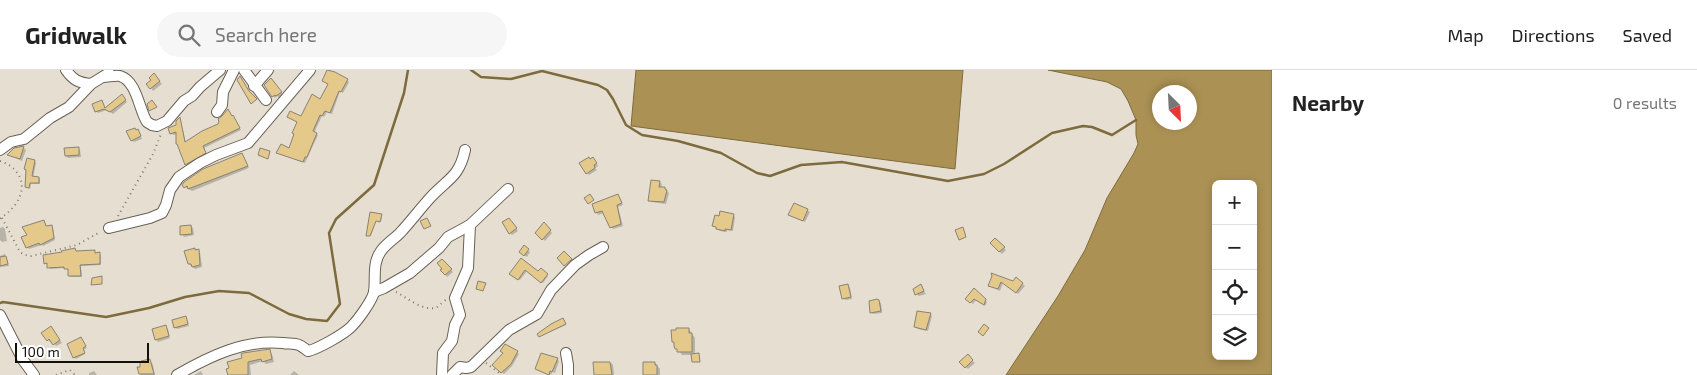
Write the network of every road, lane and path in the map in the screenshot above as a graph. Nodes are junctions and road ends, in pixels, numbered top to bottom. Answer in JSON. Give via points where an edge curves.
{"nodes":[{"id":1,"x":66,"y":70,"type":"edge"},
{"id":2,"x":114,"y":70,"type":"edge"},
{"id":3,"x":220,"y":70,"type":"edge"},
{"id":4,"x":234,"y":70,"type":"edge"},
{"id":5,"x":244,"y":70,"type":"edge"},
{"id":6,"x":268,"y":70,"type":"edge"},
{"id":7,"x":310,"y":70,"type":"edge"},
{"id":8,"x":103,"y":77,"type":"junction"},
{"id":9,"x":91,"y":84,"type":"junction"},
{"id":10,"x":254,"y":86,"type":"junction"},
{"id":11,"x":266,"y":100,"type":"dead end"},
{"id":12,"x":217,"y":112,"type":"dead end"},
{"id":13,"x":167,"y":121,"type":"junction"},
{"id":14,"x":0,"y":150,"type":"edge"},
{"id":15,"x":465,"y":150,"type":"dead end"},
{"id":16,"x":0,"y":161,"type":"edge"},
{"id":17,"x":508,"y":189,"type":"dead end"},
{"id":18,"x":1,"y":219,"type":"edge"},
{"id":19,"x":470,"y":225,"type":"junction"},
{"id":20,"x":109,"y":228,"type":"junction"},
{"id":21,"x":603,"y":247,"type":"dead end"},
{"id":22,"x":379,"y":290,"type":"junction"},
{"id":23,"x":456,"y":294,"type":"junction"},
{"id":24,"x":0,"y":316,"type":"edge"},
{"id":25,"x":566,"y":354,"type":"dead end"},
{"id":26,"x":480,"y":359,"type":"junction"},
{"id":27,"x":34,"y":375,"type":"edge"},
{"id":28,"x":56,"y":375,"type":"edge"},
{"id":29,"x":74,"y":375,"type":"edge"},
{"id":30,"x":178,"y":375,"type":"edge"},
{"id":31,"x":442,"y":375,"type":"edge"},
{"id":32,"x":452,"y":375,"type":"edge"},
{"id":33,"x":502,"y":375,"type":"edge"},
{"id":34,"x":568,"y":375,"type":"edge"}],
"edges":[{"from":1,"to":9,"type":"street","via":[[80,83]]},
{"from":2,"to":8,"type":"street"},
{"from":3,"to":13,"type":"street","via":[[184,101]]},
{"from":4,"to":12,"type":"street"},
{"from":5,"to":10,"type":"street"},
{"from":6,"to":10,"type":"street"},
{"from":7,"to":20,"type":"street","via":[[248,143],[216,155],[179,177],[170,190],[162,213]]},
{"from":8,"to":9,"type":"street"},
{"from":8,"to":13,"type":"street","via":[[120,76],[127,81],[149,124],[157,126]]},
{"from":9,"to":14,"type":"street","via":[[69,107],[24,139],[11,142]]},
{"from":10,"to":11,"type":"street"},
{"from":13,"to":20,"type":"path","via":[[152,154]]},
{"from":15,"to":22,"type":"street","via":[[452,179],[431,196],[380,253],[376,266]]},
{"from":16,"to":18,"type":"path","via":[[17,170],[21,186],[17,202]]},
{"from":17,"to":19,"type":"street"},
{"from":18,"to":20,"type":"path","via":[[20,252],[31,256],[77,245]]},
{"from":19,"to":22,"type":"street","via":[[448,237],[413,270]]},
{"from":19,"to":23,"type":"street","via":[[468,268]]},
{"from":21,"to":26,"type":"street","via":[[575,265],[551,290],[537,314],[509,330]]},
{"from":22,"to":23,"type":"path","via":[[397,293],[416,304],[432,308]]},
{"from":22,"to":30,"type":"street","via":[[352,326],[315,350],[282,343],[252,344],[227,351]]},
{"from":23,"to":31,"type":"street","via":[[460,315],[452,341],[443,354]]},
{"from":24,"to":27,"type":"street"},
{"from":25,"to":34,"type":"street"},
{"from":26,"to":32,"type":"street","via":[[469,368],[458,367]]},
{"from":26,"to":33,"type":"path"},
{"from":28,"to":29,"type":"path","via":[[70,370]]}]}
